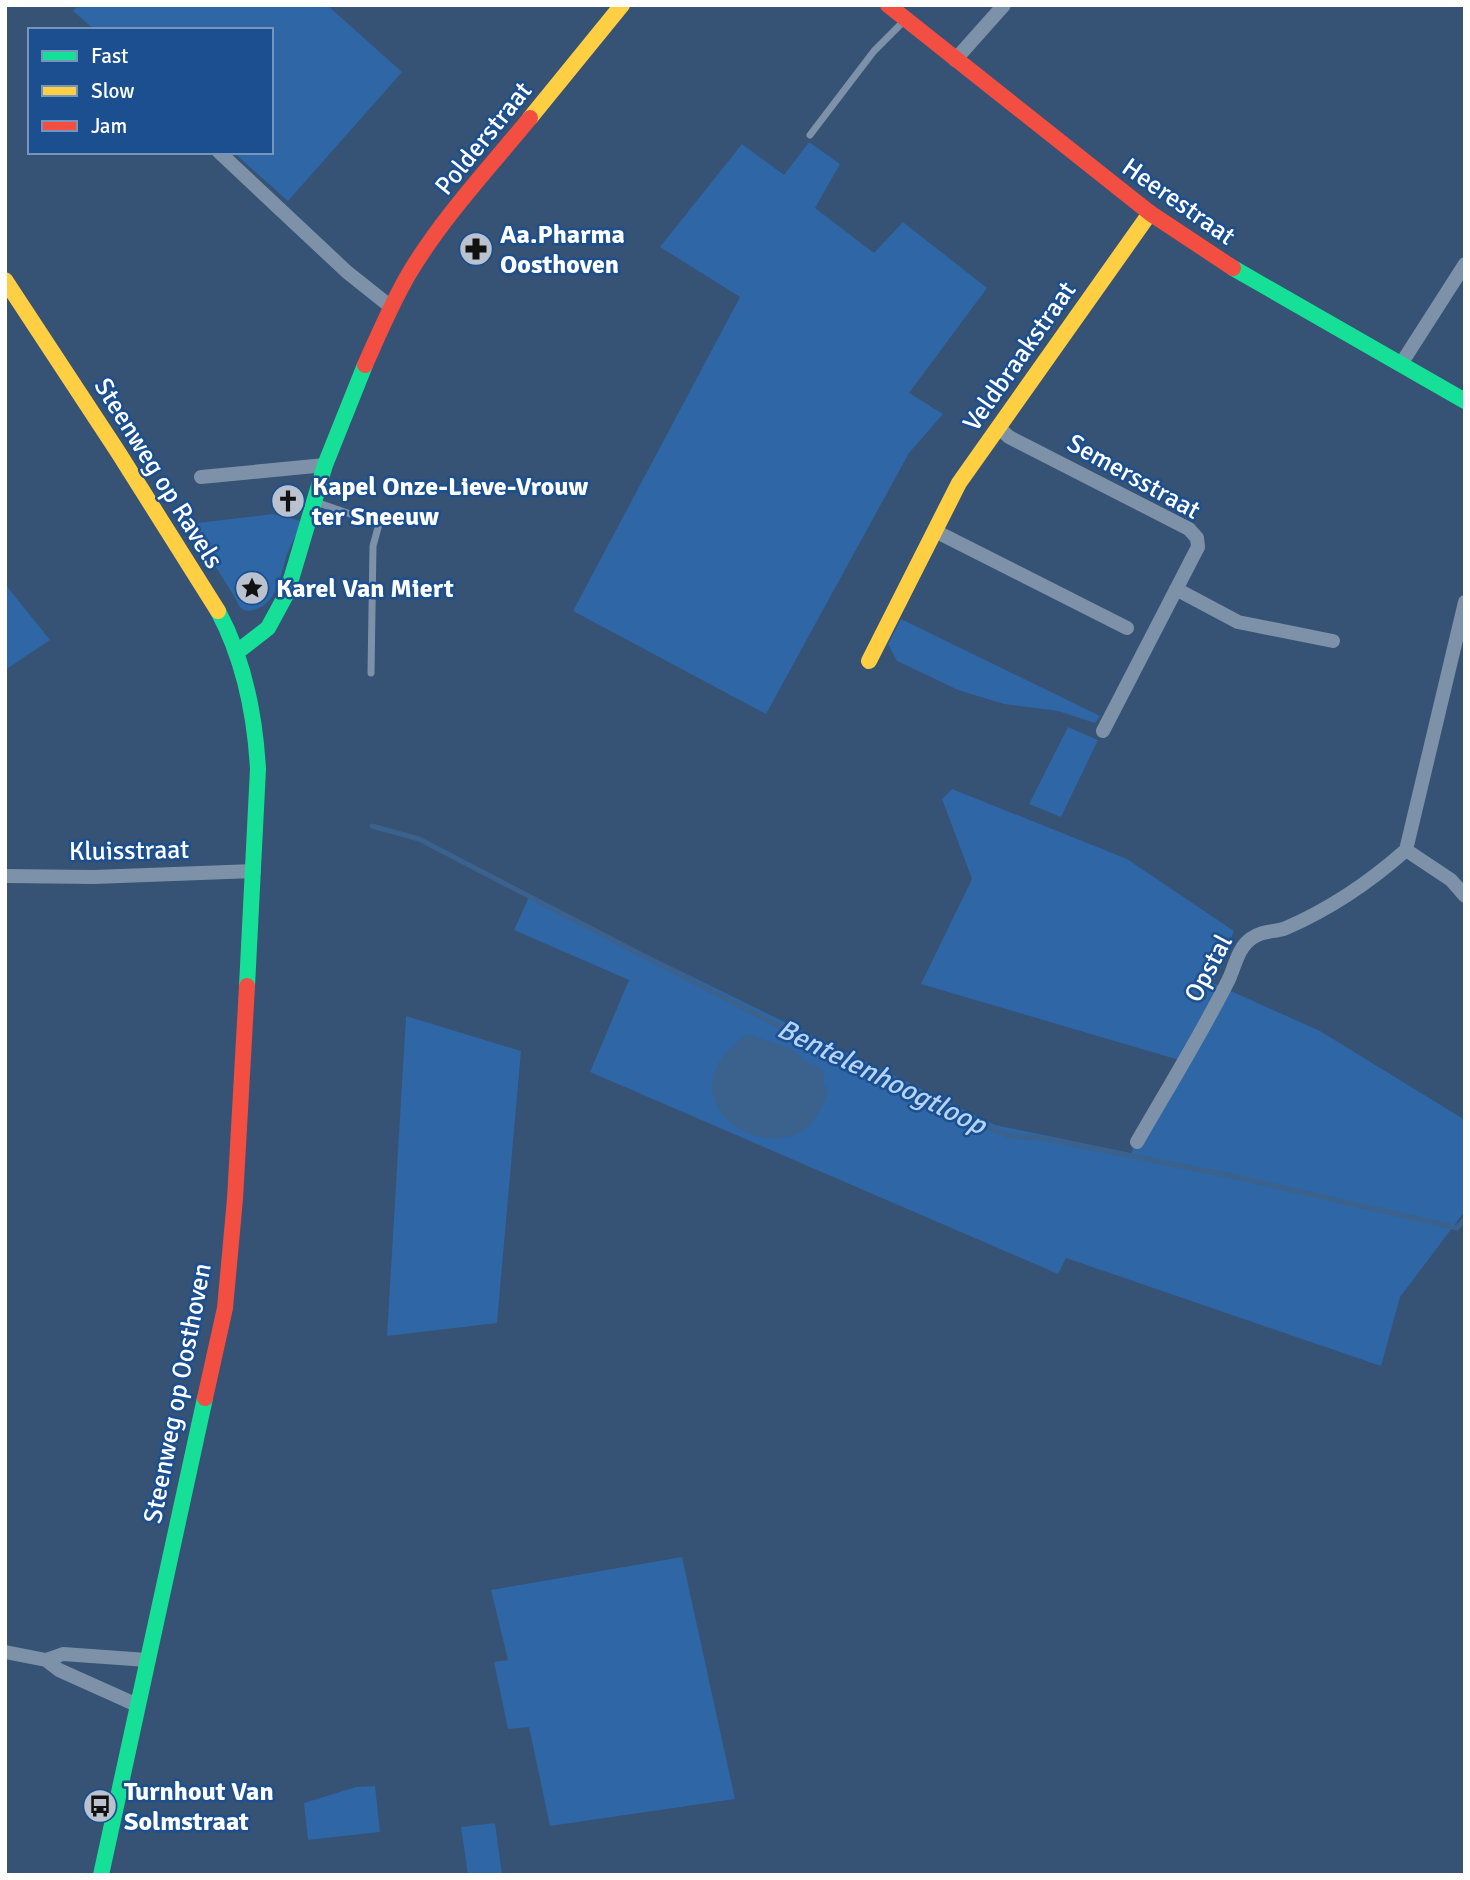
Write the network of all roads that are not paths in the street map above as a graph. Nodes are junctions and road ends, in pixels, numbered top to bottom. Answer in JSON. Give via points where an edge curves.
{"nodes":[{"id":1,"x":622,"y":5,"type":"edge"},
{"id":2,"x":888,"y":5,"type":"edge"},
{"id":3,"x":1004,"y":5,"type":"edge"},
{"id":4,"x":905,"y":19,"type":"junction"},
{"id":5,"x":955,"y":60,"type":"junction"},
{"id":6,"x":810,"y":135,"type":"dead end"},
{"id":7,"x":221,"y":154,"type":"edge"},
{"id":8,"x":1150,"y":213,"type":"junction"},
{"id":9,"x":1465,"y":264,"type":"edge"},
{"id":10,"x":5,"y":279,"type":"edge"},
{"id":11,"x":391,"y":307,"type":"junction"},
{"id":12,"x":1401,"y":364,"type":"junction"},
{"id":13,"x":1465,"y":401,"type":"edge"},
{"id":14,"x":999,"y":428,"type":"junction"},
{"id":15,"x":324,"y":465,"type":"junction"},
{"id":16,"x":201,"y":477,"type":"dead end"},
{"id":17,"x":315,"y":502,"type":"junction"},
{"id":18,"x":935,"y":531,"type":"junction"},
{"id":19,"x":1176,"y":589,"type":"junction"},
{"id":20,"x":1465,"y":602,"type":"edge"},
{"id":21,"x":1127,"y":628,"type":"dead end"},
{"id":22,"x":1333,"y":641,"type":"dead end"},
{"id":23,"x":237,"y":652,"type":"junction"},
{"id":24,"x":869,"y":661,"type":"dead end"},
{"id":25,"x":371,"y":673,"type":"dead end"},
{"id":26,"x":1103,"y":731,"type":"dead end"},
{"id":27,"x":1406,"y":850,"type":"junction"},
{"id":28,"x":254,"y":872,"type":"junction"},
{"id":29,"x":5,"y":876,"type":"edge"},
{"id":30,"x":1465,"y":896,"type":"edge"},
{"id":31,"x":1137,"y":1142,"type":"dead end"},
{"id":32,"x":5,"y":1652,"type":"edge"},
{"id":33,"x":46,"y":1660,"type":"junction"},
{"id":34,"x":147,"y":1660,"type":"junction"},
{"id":35,"x":137,"y":1705,"type":"junction"},
{"id":36,"x":101,"y":1875,"type":"edge"}],
"edges":[{"from":1,"to":11,"type":"street","name":"Polderstraat","via":[[440,228]]},
{"from":2,"to":4,"type":"street","name":"Heerestraat"},
{"from":3,"to":5,"type":"street"},
{"from":4,"to":5,"type":"street","name":"Heerestraat"},
{"from":4,"to":6,"type":"lane","via":[[866,60]]},
{"from":5,"to":8,"type":"street","name":"Heerestraat"},
{"from":7,"to":11,"type":"street"},
{"from":8,"to":12,"type":"street","name":"Heerestraat","via":[[1239,272]]},
{"from":8,"to":14,"type":"street","name":"Veldbraakstraat"},
{"from":9,"to":12,"type":"street"},
{"from":10,"to":23,"type":"street","name":"Steenweg op Ravels","via":[[219,612]]},
{"from":11,"to":15,"type":"street","name":"Polderstraat"},
{"from":12,"to":13,"type":"street","name":"Heerestraat"},
{"from":14,"to":18,"type":"street","name":"Veldbraakstraat","via":[[959,483]]},
{"from":14,"to":19,"type":"street","name":"Semersstraat","via":[[1189,529],[1198,547]]},
{"from":15,"to":16,"type":"street"},
{"from":15,"to":17,"type":"street","name":"Polderstraat"},
{"from":17,"to":23,"type":"street","name":"Polderstraat","via":[[279,610],[268,628]]},
{"from":17,"to":25,"type":"lane","via":[[379,524],[373,546]]},
{"from":18,"to":21,"type":"street"},
{"from":18,"to":24,"type":"street","name":"Veldbraakstraat"},
{"from":19,"to":22,"type":"street","via":[[1238,621]]},
{"from":19,"to":26,"type":"street","name":"Semersstraat"},
{"from":20,"to":27,"type":"street"},
{"from":23,"to":28,"type":"street","name":"Steenweg op Ravels","via":[[256,738]]},
{"from":27,"to":30,"type":"street","via":[[1451,880]]},
{"from":27,"to":31,"type":"street","name":"Opstal","via":[[1318,912],[1283,930],[1268,930],[1249,939]]},
{"from":28,"to":29,"type":"street","name":"Kluisstraat"},
{"from":28,"to":34,"type":"street","name":"Steenweg op Oosthoven","via":[[225,1308]]},
{"from":32,"to":33,"type":"street"},
{"from":33,"to":34,"type":"street","via":[[63,1654]]},
{"from":33,"to":35,"type":"street"},
{"from":34,"to":35,"type":"street","name":"Steenweg op Oosthoven"},
{"from":35,"to":36,"type":"street","name":"Steenweg op Oosthoven"}]}
